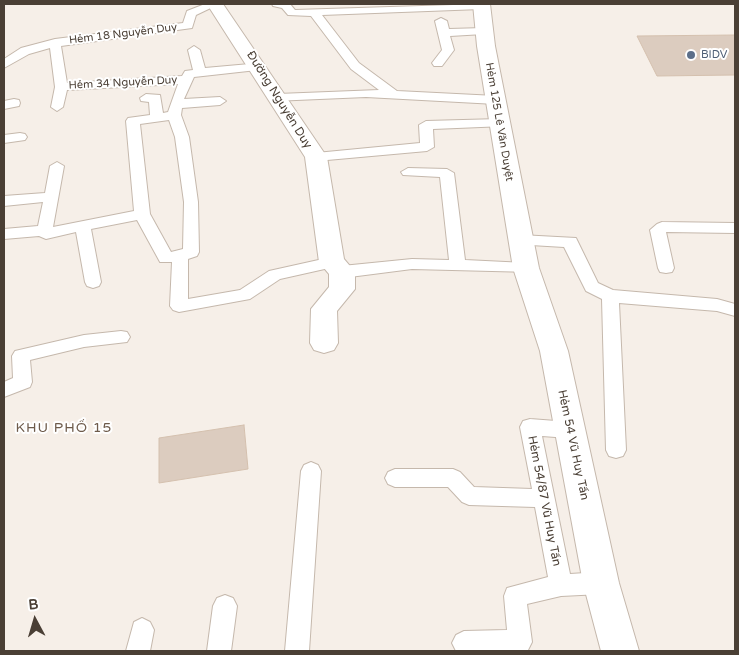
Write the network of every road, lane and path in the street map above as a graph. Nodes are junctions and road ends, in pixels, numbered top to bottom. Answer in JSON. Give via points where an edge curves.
{"nodes":[{"id":1,"x":214,"y":4,"type":"edge"},
{"id":2,"x":277,"y":4,"type":"edge"},
{"id":3,"x":481,"y":5,"type":"edge"},
{"id":4,"x":314,"y":12,"type":"junction"},
{"id":5,"x":441,"y":21,"type":"dead end"},
{"id":6,"x":484,"y":31,"type":"junction"},
{"id":7,"x":445,"y":33,"type":"junction"},
{"id":8,"x":55,"y":43,"type":"junction"},
{"id":9,"x":194,"y":50,"type":"dead end"},
{"id":10,"x":438,"y":63,"type":"dead end"},
{"id":11,"x":4,"y":64,"type":"edge"},
{"id":12,"x":258,"y":66,"type":"junction"},
{"id":13,"x":200,"y":73,"type":"junction"},
{"id":14,"x":185,"y":80,"type":"junction"},
{"id":15,"x":60,"y":87,"type":"junction"},
{"id":16,"x":394,"y":95,"type":"junction"},
{"id":17,"x":146,"y":98,"type":"dead end"},
{"id":18,"x":278,"y":98,"type":"junction"},
{"id":19,"x":496,"y":100,"type":"junction"},
{"id":20,"x":220,"y":101,"type":"dead end"},
{"id":21,"x":57,"y":107,"type":"dead end"},
{"id":22,"x":175,"y":110,"type":"junction"},
{"id":23,"x":157,"y":116,"type":"junction"},
{"id":24,"x":500,"y":124,"type":"junction"},
{"id":25,"x":20,"y":137,"type":"dead end"},
{"id":26,"x":4,"y":139,"type":"edge"},
{"id":27,"x":316,"y":157,"type":"junction"},
{"id":28,"x":58,"y":166,"type":"dead end"},
{"id":29,"x":408,"y":172,"type":"dead end"},
{"id":30,"x":52,"y":198,"type":"junction"},
{"id":31,"x":4,"y":202,"type":"edge"},
{"id":32,"x":142,"y":214,"type":"junction"},
{"id":33,"x":83,"y":226,"type":"junction"},
{"id":34,"x":735,"y":228,"type":"edge"},
{"id":35,"x":45,"y":230,"type":"junction"},
{"id":36,"x":4,"y":234,"type":"edge"},
{"id":37,"x":523,"y":254,"type":"junction"},
{"id":38,"x":180,"y":256,"type":"junction"},
{"id":39,"x":458,"y":266,"type":"junction"},
{"id":40,"x":337,"y":267,"type":"junction"},
{"id":41,"x":666,"y":268,"type":"dead end"},
{"id":42,"x":93,"y":282,"type":"dead end"},
{"id":43,"x":610,"y":296,"type":"junction"},
{"id":44,"x":735,"y":310,"type":"edge"},
{"id":45,"x":121,"y":337,"type":"dead end"},
{"id":46,"x":324,"y":343,"type":"dead end"},
{"id":47,"x":4,"y":390,"type":"edge"},
{"id":48,"x":569,"y":430,"type":"junction"},
{"id":49,"x":616,"y":450,"type":"dead end"},
{"id":50,"x":311,"y":471,"type":"dead end"},
{"id":51,"x":396,"y":478,"type":"dead end"},
{"id":52,"x":543,"y":498,"type":"junction"},
{"id":53,"x":601,"y":583,"type":"junction"},
{"id":54,"x":560,"y":585,"type":"junction"},
{"id":55,"x":225,"y":606,"type":"dead end"},
{"id":56,"x":464,"y":643,"type":"dead end"},
{"id":57,"x":219,"y":651,"type":"edge"},
{"id":58,"x":297,"y":651,"type":"edge"},
{"id":59,"x":620,"y":651,"type":"edge"}],
"edges":[{"from":1,"to":8,"type":"lane","name":"Hẻm 18 Nguyễn Duy","via":[[191,13],[188,26]]},
{"from":1,"to":12,"type":"street","name":"Đường Nguyễn Duy"},
{"from":2,"to":4,"type":"lane","via":[[285,5],[292,13]]},
{"from":3,"to":4,"type":"lane"},
{"from":3,"to":6,"type":"street","name":"Hẻm 125 Lê Văn Duyệt"},
{"from":4,"to":16,"type":"lane","via":[[355,66]]},
{"from":5,"to":7,"type":"lane"},
{"from":6,"to":7,"type":"lane"},
{"from":6,"to":19,"type":"street","name":"Hẻm 125 Lê Văn Duyệt"},
{"from":7,"to":10,"type":"lane","via":[[448,50]]},
{"from":8,"to":11,"type":"lane","via":[[25,51]]},
{"from":8,"to":15,"type":"lane","name":"Hẻm 18 Nguyễn Duy"},
{"from":9,"to":13,"type":"lane"},
{"from":12,"to":13,"type":"lane","name":"Hẻm 34 Nguyễn Duy"},
{"from":12,"to":18,"type":"street","name":"Đường Nguyễn Duy"},
{"from":13,"to":14,"type":"lane","name":"Hẻm 34 Nguyễn Duy","via":[[189,74]]},
{"from":14,"to":15,"type":"lane","name":"Hẻm 34 Nguyễn Duy"},
{"from":14,"to":22,"type":"lane","name":"Hẻm 34 Nguyễn Duy"},
{"from":15,"to":21,"type":"lane","name":"Hẻm 18 Nguyễn Duy"},
{"from":16,"to":18,"type":"lane","via":[[366,93]]},
{"from":16,"to":19,"type":"lane"},
{"from":17,"to":23,"type":"lane","name":"Hẻm 34 Nguyễn Duy","via":[[155,98]]},
{"from":18,"to":27,"type":"street","name":"Đường Nguyễn Duy"},
{"from":19,"to":24,"type":"street","name":"Hẻm 125 Lê Văn Duyệt"},
{"from":20,"to":22,"type":"lane"},
{"from":22,"to":23,"type":"lane"},
{"from":22,"to":38,"type":"lane","via":[[191,202],[191,252]]},
{"from":23,"to":32,"type":"lane","via":[[133,121]]},
{"from":24,"to":27,"type":"lane","via":[[426,125],[427,147]]},
{"from":24,"to":37,"type":"street","name":"Hẻm 125 Lê Văn Duyệt"},
{"from":25,"to":26,"type":"lane"},
{"from":27,"to":40,"type":"street","name":"Đường Nguyễn Duy"},
{"from":28,"to":30,"type":"lane"},
{"from":29,"to":39,"type":"lane","via":[[447,173]]},
{"from":30,"to":31,"type":"lane"},
{"from":30,"to":35,"type":"lane"},
{"from":32,"to":33,"type":"lane"},
{"from":32,"to":38,"type":"lane","via":[[166,258]]},
{"from":33,"to":35,"type":"lane","via":[[46,234]]},
{"from":33,"to":42,"type":"lane"},
{"from":34,"to":41,"type":"lane","via":[[662,227],[658,230]]},
{"from":35,"to":36,"type":"lane"},
{"from":37,"to":39,"type":"lane"},
{"from":37,"to":43,"type":"lane","via":[[570,242],[592,287]]},
{"from":37,"to":48,"type":"street","name":"Hẻm 54 Vũ Huy Tấn","via":[[554,351]]},
{"from":38,"to":40,"type":"lane","via":[[179,306],[244,295],[275,275]]},
{"from":39,"to":40,"type":"lane"},
{"from":40,"to":46,"type":"street","name":"Đường Nguyễn Duy","via":[[342,289],[324,309]]},
{"from":43,"to":44,"type":"lane"},
{"from":43,"to":49,"type":"lane"},
{"from":45,"to":47,"type":"lane","via":[[84,341],[21,356],[23,382]]},
{"from":48,"to":52,"type":"lane","name":"Hẻm 54/87 Vũ Huy Tấn","via":[[530,426]]},
{"from":48,"to":53,"type":"street","name":"Hẻm 54 Vũ Huy Tấn"},
{"from":50,"to":58,"type":"lane"},
{"from":51,"to":52,"type":"lane","via":[[453,478],[469,496]]},
{"from":52,"to":54,"type":"lane","name":"Hẻm 54/87 Vũ Huy Tấn"},
{"from":53,"to":54,"type":"lane"},
{"from":53,"to":59,"type":"street","name":"Hẻm 54 Vũ Huy Tấn"},
{"from":54,"to":56,"type":"lane","via":[[515,596],[520,642]]},
{"from":55,"to":57,"type":"lane"}]}
